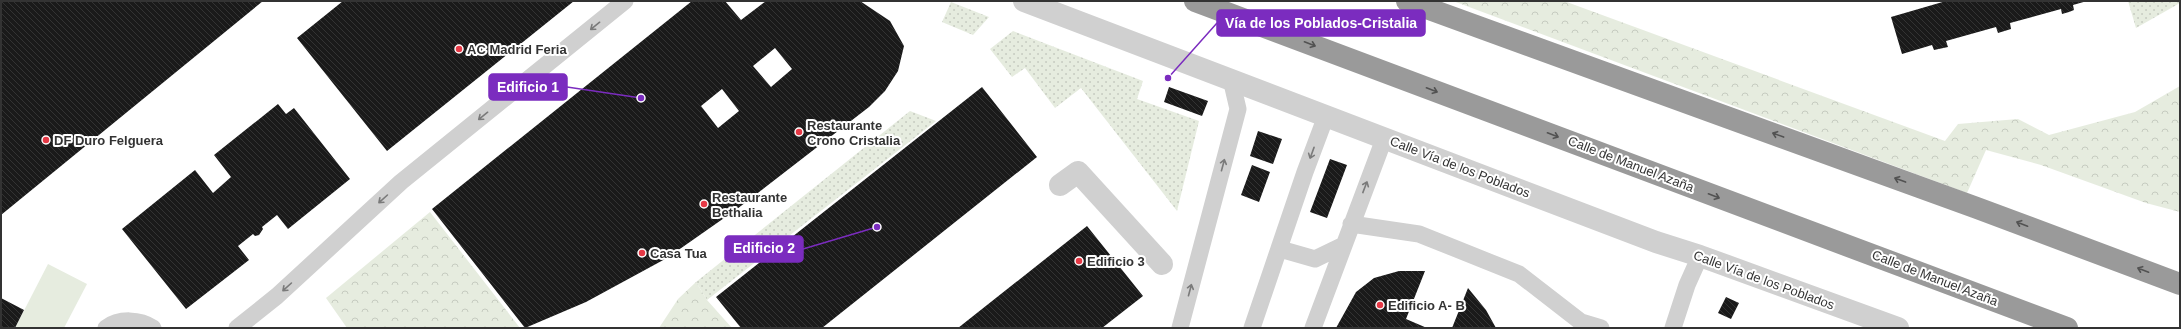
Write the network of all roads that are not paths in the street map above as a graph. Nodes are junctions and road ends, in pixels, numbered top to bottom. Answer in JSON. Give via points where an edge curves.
{"nodes":[{"id":1,"x":625,"y":1,"type":"edge"},
{"id":2,"x":1024,"y":1,"type":"edge"},
{"id":3,"x":1195,"y":1,"type":"edge"},
{"id":4,"x":1407,"y":1,"type":"edge"},
{"id":5,"x":1231,"y":79,"type":"junction"},
{"id":6,"x":1261,"y":90,"type":"junction"},
{"id":7,"x":1238,"y":109,"type":"junction"},
{"id":8,"x":1326,"y":116,"type":"junction"},
{"id":9,"x":1384,"y":139,"type":"junction"},
{"id":10,"x":1060,"y":185,"type":"dead end"},
{"id":11,"x":1351,"y":224,"type":"junction"},
{"id":12,"x":1344,"y":245,"type":"junction"},
{"id":13,"x":1280,"y":249,"type":"junction"},
{"id":14,"x":1700,"y":256,"type":"junction"},
{"id":15,"x":1162,"y":264,"type":"dead end"},
{"id":16,"x":2180,"y":284,"type":"edge"},
{"id":17,"x":1580,"y":325,"type":"edge"},
{"id":18,"x":106,"y":328,"type":"edge"},
{"id":19,"x":153,"y":328,"type":"edge"},
{"id":20,"x":238,"y":328,"type":"edge"},
{"id":21,"x":1180,"y":328,"type":"edge"},
{"id":22,"x":1252,"y":328,"type":"edge"},
{"id":23,"x":1314,"y":328,"type":"edge"},
{"id":24,"x":1601,"y":328,"type":"edge"},
{"id":25,"x":1673,"y":328,"type":"edge"},
{"id":26,"x":1898,"y":328,"type":"edge"},
{"id":27,"x":2068,"y":328,"type":"edge"}],
"edges":[{"from":1,"to":20,"type":"lane","one_way":true,"via":[[401,182],[277,296]]},
{"from":2,"to":5,"type":"street","name":"Calle Vía de los Poblados"},
{"from":3,"to":27,"type":"highway","name":"Calle de Manuel Azaña","one_way":true},
{"from":16,"to":4,"type":"highway","one_way":true},
{"from":5,"to":6,"type":"street","name":"Calle Vía de los Poblados"},
{"from":5,"to":7,"type":"lane"},
{"from":6,"to":7,"type":"lane"},
{"from":6,"to":8,"type":"street","name":"Calle Vía de los Poblados"},
{"from":21,"to":7,"type":"lane","one_way":true},
{"from":8,"to":9,"type":"street","name":"Calle Vía de los Poblados"},
{"from":8,"to":13,"type":"lane","one_way":true},
{"from":11,"to":9,"type":"lane","one_way":true},
{"from":9,"to":14,"type":"street","name":"Calle Vía de los Poblados","via":[[1656,242]]},
{"from":10,"to":15,"type":"street","via":[[1078,172]]},
{"from":11,"to":12,"type":"lane"},
{"from":11,"to":17,"type":"lane","via":[[1419,234],[1519,274]]},
{"from":12,"to":13,"type":"lane","via":[[1315,259]]},
{"from":12,"to":23,"type":"lane"},
{"from":13,"to":22,"type":"lane"},
{"from":14,"to":25,"type":"lane"},
{"from":14,"to":26,"type":"street","name":"Calle Vía de los Poblados"},
{"from":17,"to":24,"type":"lane"},
{"from":18,"to":19,"type":"lane","via":[[121,321],[148,324]]}]}
